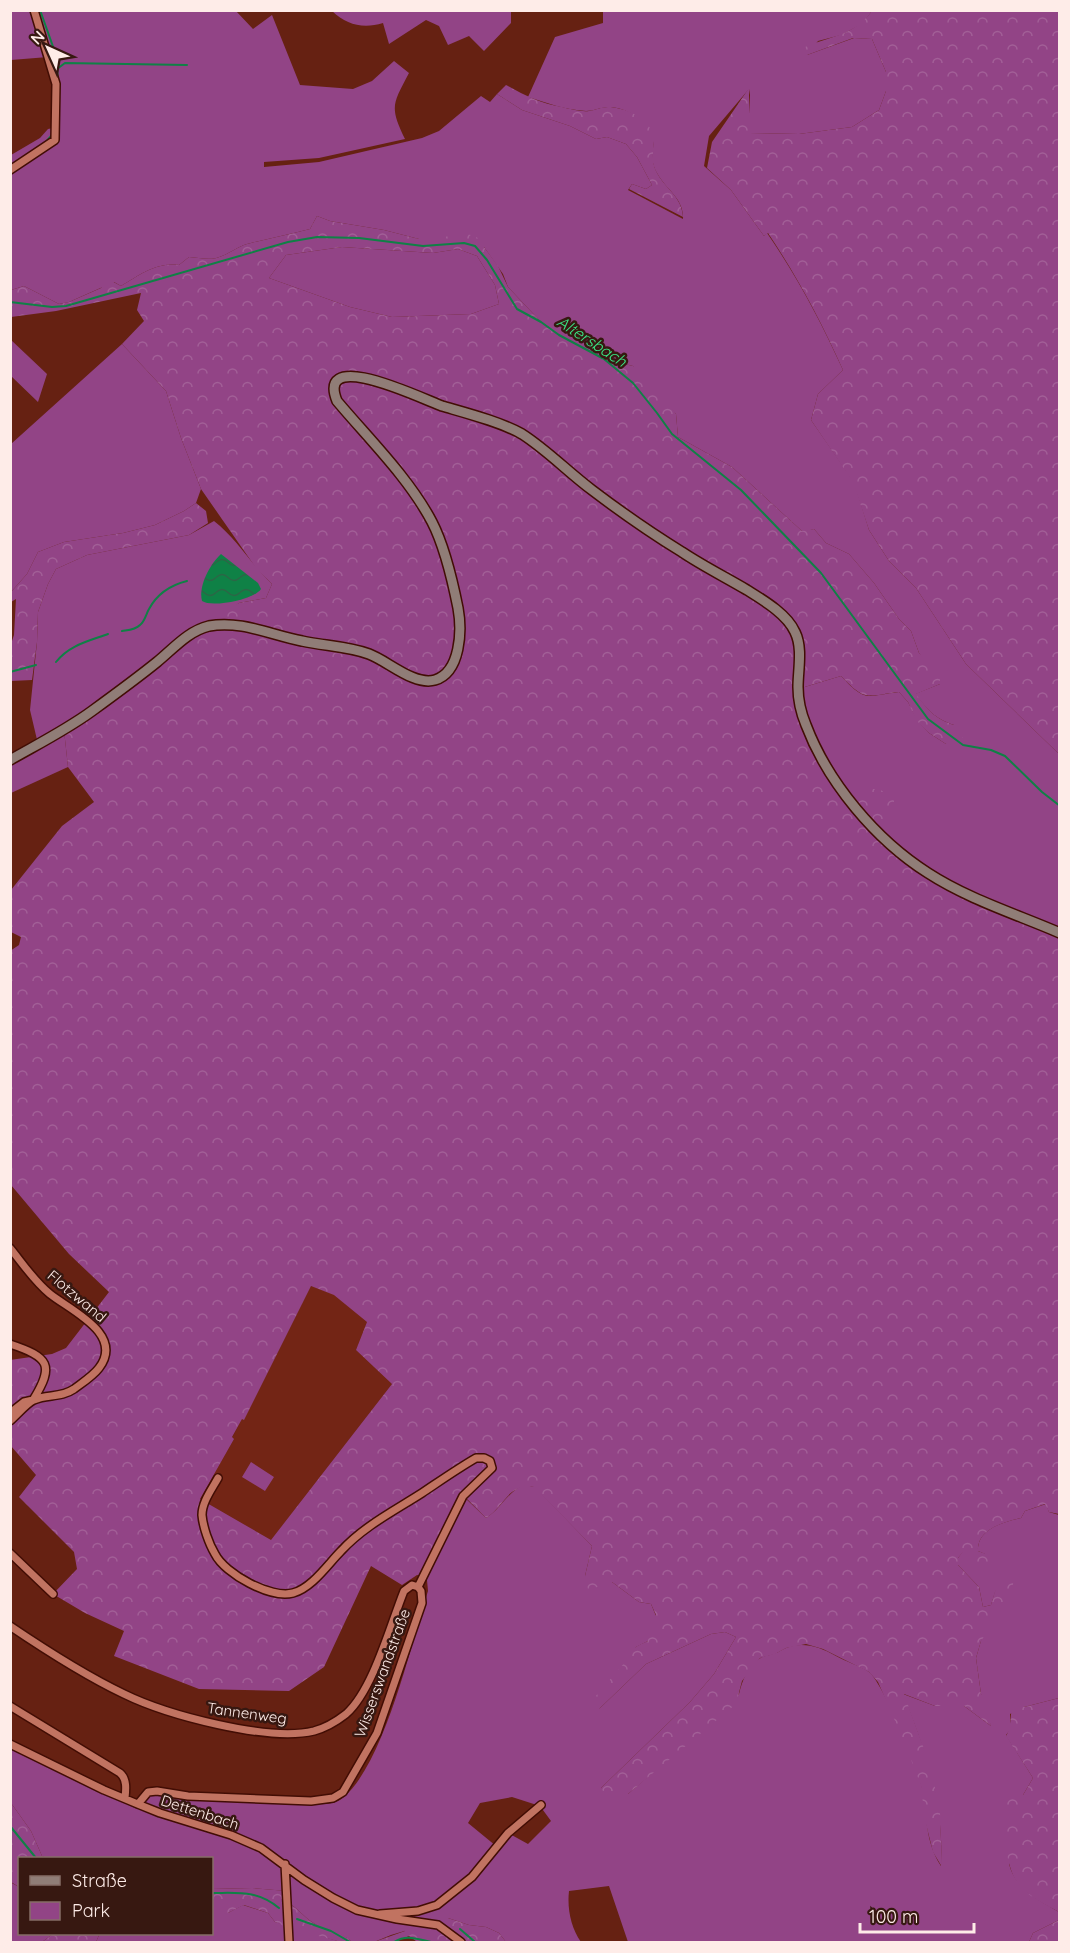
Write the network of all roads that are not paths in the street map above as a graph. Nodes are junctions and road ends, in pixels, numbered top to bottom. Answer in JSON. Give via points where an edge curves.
{"nodes":[{"id":1,"x":34,"y":10,"type":"edge"},
{"id":2,"x":10,"y":170,"type":"edge"},
{"id":3,"x":10,"y":760,"type":"edge"},
{"id":4,"x":1059,"y":933,"type":"edge"},
{"id":5,"x":10,"y":1248,"type":"edge"},
{"id":6,"x":10,"y":1344,"type":"edge"},
{"id":7,"x":33,"y":1400,"type":"junction"},
{"id":8,"x":10,"y":1413,"type":"edge"},
{"id":9,"x":10,"y":1421,"type":"edge"},
{"id":10,"x":218,"y":1478,"type":"dead end"},
{"id":11,"x":10,"y":1553,"type":"edge"},
{"id":12,"x":418,"y":1587,"type":"junction"},
{"id":13,"x":52,"y":1594,"type":"dead end"},
{"id":14,"x":10,"y":1626,"type":"edge"},
{"id":15,"x":10,"y":1706,"type":"edge"},
{"id":16,"x":10,"y":1744,"type":"edge"},
{"id":17,"x":125,"y":1798,"type":"junction"},
{"id":18,"x":138,"y":1804,"type":"junction"},
{"id":19,"x":541,"y":1805,"type":"dead end"},
{"id":20,"x":285,"y":1864,"type":"junction"},
{"id":21,"x":375,"y":1915,"type":"junction"},
{"id":22,"x":289,"y":1942,"type":"edge"},
{"id":23,"x":461,"y":1942,"type":"edge"}],
"edges":[{"from":1,"to":2,"type":"street","via":[[56,84],[55,140]]},
{"from":3,"to":4,"type":"street","via":[[64,730],[185,638],[207,627],[236,625],[369,654],[421,681],[435,680],[448,672],[459,643],[460,618],[442,550],[432,522],[410,488],[337,400],[334,382],[351,375],[520,433],[591,489],[683,553],[761,599],[795,632],[799,648],[798,688],[806,725],[826,765],[863,816],[928,873]]},
{"from":5,"to":7,"type":"street","name":"Flotzwand","via":[[50,1293],[91,1323],[102,1335],[106,1352],[99,1368],[67,1393]]},
{"from":6,"to":7,"type":"street","via":[[27,1349],[44,1362],[45,1380]]},
{"from":7,"to":8,"type":"street"},
{"from":7,"to":9,"type":"street"},
{"from":10,"to":12,"type":"street","name":"Wisserswandstraße","via":[[202,1514],[215,1556],[232,1572],[264,1590],[292,1593],[304,1588],[366,1527],[476,1458],[490,1461],[492,1468],[463,1496]]},
{"from":11,"to":13,"type":"street"},
{"from":12,"to":14,"type":"street","name":"Tannenweg","via":[[412,1585],[404,1591],[357,1702],[331,1724],[303,1733],[277,1734],[172,1713],[100,1682]]},
{"from":12,"to":18,"type":"street","name":"Wisserswandstraße","via":[[422,1603],[377,1733],[343,1792],[333,1798],[311,1801],[157,1791],[148,1792]]},
{"from":15,"to":17,"type":"street","via":[[120,1773],[126,1785]]},
{"from":16,"to":17,"type":"street","name":"Dettenbach"},
{"from":17,"to":18,"type":"street","name":"Dettenbach"},
{"from":18,"to":20,"type":"street","name":"Dettenbach","via":[[231,1835]]},
{"from":19,"to":21,"type":"street","name":"Dettenbach","via":[[508,1833],[472,1877],[436,1905],[418,1911]]},
{"from":20,"to":21,"type":"street","name":"Dettenbach","via":[[333,1898]]},
{"from":20,"to":22,"type":"street"},
{"from":21,"to":23,"type":"street","name":"Dettenbach","via":[[438,1925]]}]}
